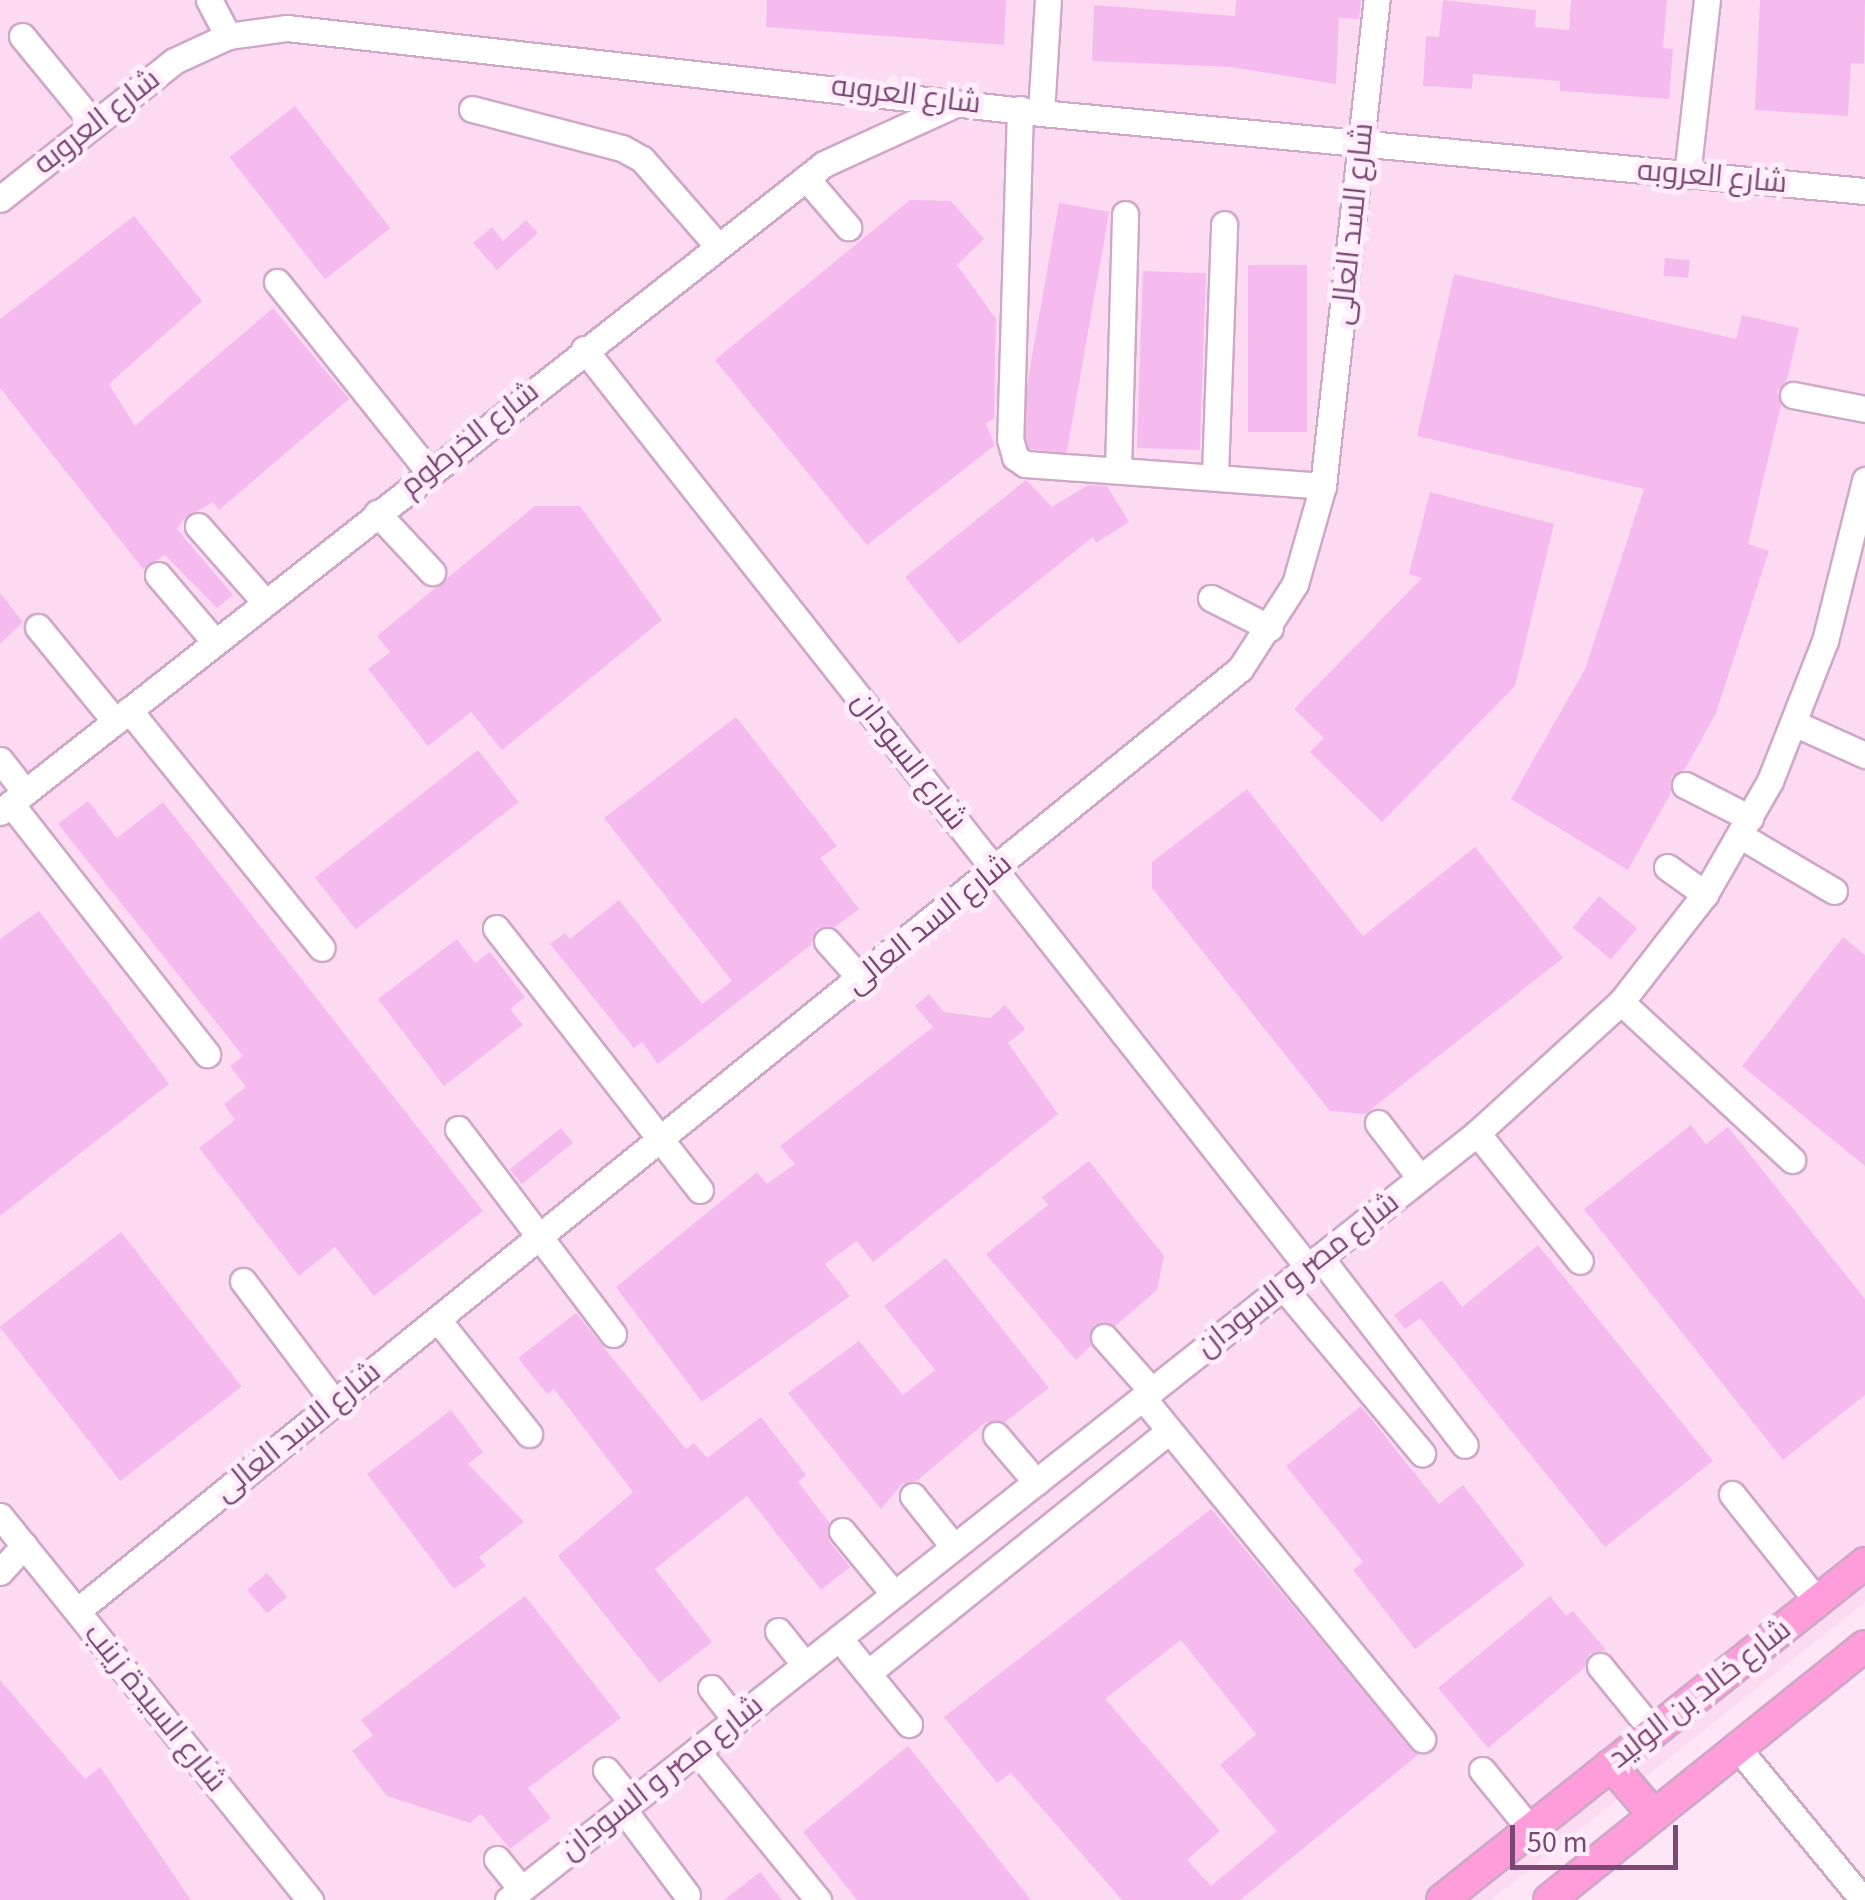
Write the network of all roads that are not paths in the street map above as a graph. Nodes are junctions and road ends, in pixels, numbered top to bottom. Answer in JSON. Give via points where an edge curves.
{"nodes":[{"id":1,"x":209,"y":0,"type":"edge"},
{"id":2,"x":1048,"y":0,"type":"edge"},
{"id":3,"x":1377,"y":0,"type":"edge"},
{"id":4,"x":1707,"y":0,"type":"edge"},
{"id":5,"x":22,"y":36,"type":"dead end"},
{"id":6,"x":228,"y":36,"type":"junction"},
{"id":7,"x":962,"y":101,"type":"junction"},
{"id":8,"x":472,"y":109,"type":"dead end"},
{"id":9,"x":1031,"y":111,"type":"junction"},
{"id":10,"x":94,"y":124,"type":"junction"},
{"id":11,"x":1363,"y":144,"type":"junction"},
{"id":12,"x":1687,"y":175,"type":"junction"},
{"id":13,"x":806,"y":178,"type":"junction"},
{"id":14,"x":1865,"y":192,"type":"edge"},
{"id":15,"x":0,"y":198,"type":"edge"},
{"id":16,"x":1125,"y":214,"type":"dead end"},
{"id":17,"x":1224,"y":224,"type":"dead end"},
{"id":18,"x":848,"y":227,"type":"dead end"},
{"id":19,"x":718,"y":246,"type":"junction"},
{"id":20,"x":278,"y":282,"type":"dead end"},
{"id":21,"x":584,"y":349,"type":"junction"},
{"id":22,"x":1793,"y":395,"type":"dead end"},
{"id":23,"x":1865,"y":409,"type":"edge"},
{"id":24,"x":1118,"y":469,"type":"junction"},
{"id":25,"x":429,"y":472,"type":"junction"},
{"id":26,"x":1215,"y":474,"type":"junction"},
{"id":27,"x":1865,"y":480,"type":"edge"},
{"id":28,"x":1323,"y":486,"type":"junction"},
{"id":29,"x":377,"y":513,"type":"junction"},
{"id":30,"x":198,"y":526,"type":"dead end"},
{"id":31,"x":1859,"y":544,"type":"edge"},
{"id":32,"x":432,"y":572,"type":"dead end"},
{"id":33,"x":158,"y":575,"type":"dead end"},
{"id":34,"x":1211,"y":598,"type":"dead end"},
{"id":35,"x":264,"y":602,"type":"junction"},
{"id":36,"x":38,"y":627,"type":"dead end"},
{"id":37,"x":1270,"y":628,"type":"junction"},
{"id":38,"x":215,"y":642,"type":"junction"},
{"id":39,"x":122,"y":715,"type":"junction"},
{"id":40,"x":1796,"y":724,"type":"junction"},
{"id":41,"x":1865,"y":755,"type":"edge"},
{"id":42,"x":0,"y":760,"type":"edge"},
{"id":43,"x":1686,"y":785,"type":"dead end"},
{"id":44,"x":12,"y":803,"type":"edge"},
{"id":45,"x":1745,"y":827,"type":"junction"},
{"id":46,"x":1668,"y":866,"type":"dead end"},
{"id":47,"x":996,"y":870,"type":"junction"},
{"id":48,"x":1834,"y":890,"type":"dead end"},
{"id":49,"x":1704,"y":894,"type":"junction"},
{"id":50,"x":496,"y":928,"type":"dead end"},
{"id":51,"x":827,"y":941,"type":"dead end"},
{"id":52,"x":322,"y":948,"type":"dead end"},
{"id":53,"x":860,"y":979,"type":"junction"},
{"id":54,"x":1621,"y":1002,"type":"junction"},
{"id":55,"x":207,"y":1054,"type":"dead end"},
{"id":56,"x":1378,"y":1123,"type":"dead end"},
{"id":57,"x":458,"y":1129,"type":"dead end"},
{"id":58,"x":1477,"y":1133,"type":"junction"},
{"id":59,"x":660,"y":1141,"type":"junction"},
{"id":60,"x":1792,"y":1160,"type":"dead end"},
{"id":61,"x":1420,"y":1178,"type":"junction"},
{"id":62,"x":700,"y":1190,"type":"dead end"},
{"id":63,"x":542,"y":1236,"type":"junction"},
{"id":64,"x":1580,"y":1261,"type":"dead end"},
{"id":65,"x":1314,"y":1262,"type":"junction"},
{"id":66,"x":242,"y":1280,"type":"dead end"},
{"id":67,"x":1283,"y":1287,"type":"junction"},
{"id":68,"x":438,"y":1320,"type":"junction"},
{"id":69,"x":613,"y":1334,"type":"dead end"},
{"id":70,"x":1104,"y":1337,"type":"dead end"},
{"id":71,"x":1147,"y":1394,"type":"junction"},
{"id":72,"x":335,"y":1403,"type":"junction"},
{"id":73,"x":1169,"y":1431,"type":"junction"},
{"id":74,"x":529,"y":1434,"type":"dead end"},
{"id":75,"x":996,"y":1435,"type":"dead end"},
{"id":76,"x":1464,"y":1445,"type":"dead end"},
{"id":77,"x":1422,"y":1453,"type":"dead end"},
{"id":78,"x":1036,"y":1482,"type":"junction"},
{"id":79,"x":1732,"y":1494,"type":"dead end"},
{"id":80,"x":913,"y":1496,"type":"dead end"},
{"id":81,"x":0,"y":1516,"type":"edge"},
{"id":82,"x":842,"y":1531,"type":"dead end"},
{"id":83,"x":24,"y":1545,"type":"junction"},
{"id":84,"x":954,"y":1547,"type":"junction"},
{"id":85,"x":1865,"y":1563,"type":"edge"},
{"id":86,"x":0,"y":1572,"type":"edge"},
{"id":87,"x":894,"y":1594,"type":"junction"},
{"id":88,"x":1817,"y":1602,"type":"junction"},
{"id":89,"x":76,"y":1611,"type":"junction"},
{"id":90,"x":778,"y":1631,"type":"dead end"},
{"id":91,"x":840,"y":1638,"type":"junction"},
{"id":92,"x":1865,"y":1646,"type":"edge"},
{"id":93,"x":805,"y":1665,"type":"junction"},
{"id":94,"x":1600,"y":1666,"type":"dead end"},
{"id":95,"x":868,"y":1673,"type":"junction"},
{"id":96,"x":711,"y":1688,"type":"dead end"},
{"id":97,"x":736,"y":1720,"type":"junction"},
{"id":98,"x":909,"y":1724,"type":"dead end"},
{"id":99,"x":1653,"y":1731,"type":"junction"},
{"id":100,"x":1422,"y":1739,"type":"dead end"},
{"id":101,"x":1737,"y":1747,"type":"junction"},
{"id":102,"x":697,"y":1750,"type":"junction"},
{"id":103,"x":1611,"y":1764,"type":"junction"},
{"id":104,"x":606,"y":1770,"type":"dead end"},
{"id":105,"x":1482,"y":1770,"type":"dead end"},
{"id":106,"x":628,"y":1806,"type":"junction"},
{"id":107,"x":1653,"y":1814,"type":"junction"},
{"id":108,"x":1530,"y":1829,"type":"junction"},
{"id":109,"x":497,"y":1859,"type":"dead end"},
{"id":110,"x":514,"y":1895,"type":"edge"},
{"id":111,"x":687,"y":1895,"type":"dead end"},
{"id":112,"x":310,"y":1900,"type":"edge"},
{"id":113,"x":818,"y":1900,"type":"edge"},
{"id":114,"x":1442,"y":1900,"type":"edge"},
{"id":115,"x":1549,"y":1900,"type":"edge"},
{"id":116,"x":1863,"y":1900,"type":"edge"}],
"edges":[{"from":1,"to":6,"type":"lane"},
{"from":2,"to":9,"type":"lane"},
{"from":3,"to":11,"type":"lane","name":"شارع السد العالى"},
{"from":4,"to":12,"type":"lane"},
{"from":5,"to":10,"type":"lane"},
{"from":6,"to":7,"type":"lane","name":"شارع العروبه","via":[[316,30]]},
{"from":6,"to":10,"type":"lane","name":"شارع العروبه","via":[[174,61]]},
{"from":7,"to":9,"type":"lane","name":"شارع العروبه"},
{"from":7,"to":13,"type":"lane","name":"شارع الخرطوم","via":[[845,151]]},
{"from":8,"to":19,"type":"lane","via":[[622,148],[642,160]]},
{"from":9,"to":11,"type":"lane","name":"شارع العروبه"},
{"from":9,"to":24,"type":"lane","via":[[1010,448],[1025,464]]},
{"from":10,"to":15,"type":"lane","name":"شارع العروبه"},
{"from":11,"to":12,"type":"lane","name":"شارع العروبه"},
{"from":11,"to":28,"type":"lane","name":"شارع السد العالى"},
{"from":12,"to":14,"type":"lane","name":"شارع العروبه"},
{"from":13,"to":18,"type":"lane"},
{"from":13,"to":19,"type":"lane","name":"شارع الخرطوم"},
{"from":16,"to":24,"type":"lane"},
{"from":17,"to":26,"type":"lane"},
{"from":19,"to":21,"type":"lane","name":"شارع الخرطوم"},
{"from":20,"to":25,"type":"lane"},
{"from":21,"to":25,"type":"lane","name":"شارع الخرطوم"},
{"from":21,"to":47,"type":"lane","name":"شارع السودان"},
{"from":22,"to":23,"type":"lane"},
{"from":24,"to":26,"type":"lane"},
{"from":25,"to":29,"type":"lane","name":"شارع الخرطوم"},
{"from":26,"to":28,"type":"lane"},
{"from":27,"to":31,"type":"lane","name":"شارع مصر و السودان"},
{"from":28,"to":37,"type":"lane","name":"شارع السد العالى","via":[[1313,536]]},
{"from":29,"to":32,"type":"lane"},
{"from":29,"to":35,"type":"lane","name":"شارع الخرطوم"},
{"from":30,"to":35,"type":"lane"},
{"from":31,"to":40,"type":"lane","name":"شارع مصر و السودان"},
{"from":33,"to":38,"type":"lane"},
{"from":34,"to":37,"type":"lane"},
{"from":35,"to":38,"type":"lane","name":"شارع الخرطوم"},
{"from":36,"to":39,"type":"lane"},
{"from":37,"to":47,"type":"lane","name":"شارع السد العالى","via":[[1240,670]]},
{"from":38,"to":39,"type":"lane","name":"شارع الخرطوم"},
{"from":39,"to":44,"type":"lane","name":"شارع الخرطوم"},
{"from":39,"to":52,"type":"lane"},
{"from":40,"to":41,"type":"lane"},
{"from":40,"to":45,"type":"lane","name":"شارع مصر و السودان"},
{"from":42,"to":44,"type":"lane"},
{"from":43,"to":45,"type":"lane"},
{"from":44,"to":55,"type":"lane"},
{"from":45,"to":48,"type":"lane"},
{"from":45,"to":49,"type":"lane","name":"شارع مصر و السودان"},
{"from":46,"to":49,"type":"lane"},
{"from":47,"to":53,"type":"lane","name":"شارع السد العالى"},
{"from":47,"to":65,"type":"lane","name":"شارع السودان"},
{"from":49,"to":54,"type":"lane","name":"شارع مصر و السودان"},
{"from":50,"to":59,"type":"lane"},
{"from":51,"to":53,"type":"lane"},
{"from":53,"to":59,"type":"lane","name":"شارع السد العالى"},
{"from":54,"to":58,"type":"lane","name":"شارع مصر و السودان"},
{"from":54,"to":60,"type":"lane"},
{"from":56,"to":61,"type":"lane"},
{"from":57,"to":63,"type":"lane"},
{"from":58,"to":61,"type":"lane","name":"شارع مصر و السودان"},
{"from":58,"to":64,"type":"lane"},
{"from":59,"to":62,"type":"lane"},
{"from":59,"to":63,"type":"lane","name":"شارع السد العالى"},
{"from":61,"to":65,"type":"lane","name":"شارع مصر و السودان"},
{"from":63,"to":68,"type":"lane","name":"شارع السد العالى"},
{"from":63,"to":69,"type":"lane"},
{"from":65,"to":67,"type":"lane","name":"شارع مصر و السودان"},
{"from":65,"to":76,"type":"lane","name":"شارع السودان"},
{"from":66,"to":72,"type":"lane"},
{"from":67,"to":71,"type":"lane","name":"شارع مصر و السودان"},
{"from":67,"to":77,"type":"lane"},
{"from":68,"to":72,"type":"lane","name":"شارع السد العالى"},
{"from":68,"to":74,"type":"lane"},
{"from":70,"to":71,"type":"lane"},
{"from":71,"to":73,"type":"lane"},
{"from":71,"to":78,"type":"lane","name":"شارع مصر و السودان"},
{"from":72,"to":89,"type":"lane","name":"شارع السد العالى"},
{"from":73,"to":95,"type":"lane"},
{"from":73,"to":100,"type":"lane"},
{"from":75,"to":78,"type":"lane"},
{"from":78,"to":84,"type":"lane","name":"شارع مصر و السودان"},
{"from":79,"to":88,"type":"lane"},
{"from":80,"to":84,"type":"lane"},
{"from":81,"to":83,"type":"lane","name":"شارع السيدة زينب"},
{"from":82,"to":87,"type":"lane"},
{"from":83,"to":86,"type":"lane"},
{"from":83,"to":89,"type":"lane","name":"شارع السيدة زينب"},
{"from":84,"to":87,"type":"lane","name":"شارع مصر و السودان"},
{"from":85,"to":88,"type":"main road","name":"شارع خالد بن الوليد"},
{"from":87,"to":91,"type":"lane","name":"شارع مصر و السودان"},
{"from":88,"to":99,"type":"main road","name":"شارع خالد بن الوليد"},
{"from":89,"to":112,"type":"lane","name":"شارع السيدة زينب"},
{"from":90,"to":93,"type":"lane"},
{"from":91,"to":93,"type":"lane","name":"شارع مصر و السودان"},
{"from":91,"to":95,"type":"lane"},
{"from":92,"to":101,"type":"main road"},
{"from":93,"to":97,"type":"lane","name":"شارع مصر و السودان"},
{"from":94,"to":99,"type":"lane"},
{"from":95,"to":98,"type":"lane"},
{"from":96,"to":97,"type":"lane"},
{"from":97,"to":102,"type":"lane","name":"شارع مصر و السودان"},
{"from":99,"to":103,"type":"main road","name":"شارع خالد بن الوليد"},
{"from":101,"to":107,"type":"main road"},
{"from":101,"to":116,"type":"lane"},
{"from":102,"to":106,"type":"lane","name":"شارع مصر و السودان"},
{"from":102,"to":113,"type":"lane"},
{"from":103,"to":107,"type":"main road"},
{"from":103,"to":108,"type":"main road","name":"شارع خالد بن الوليد"},
{"from":104,"to":106,"type":"lane"},
{"from":105,"to":108,"type":"lane"},
{"from":106,"to":110,"type":"lane","name":"شارع مصر و السودان"},
{"from":106,"to":111,"type":"lane"},
{"from":107,"to":115,"type":"main road"},
{"from":108,"to":114,"type":"main road","name":"شارع خالد بن الوليد"},
{"from":109,"to":110,"type":"lane"}]}
